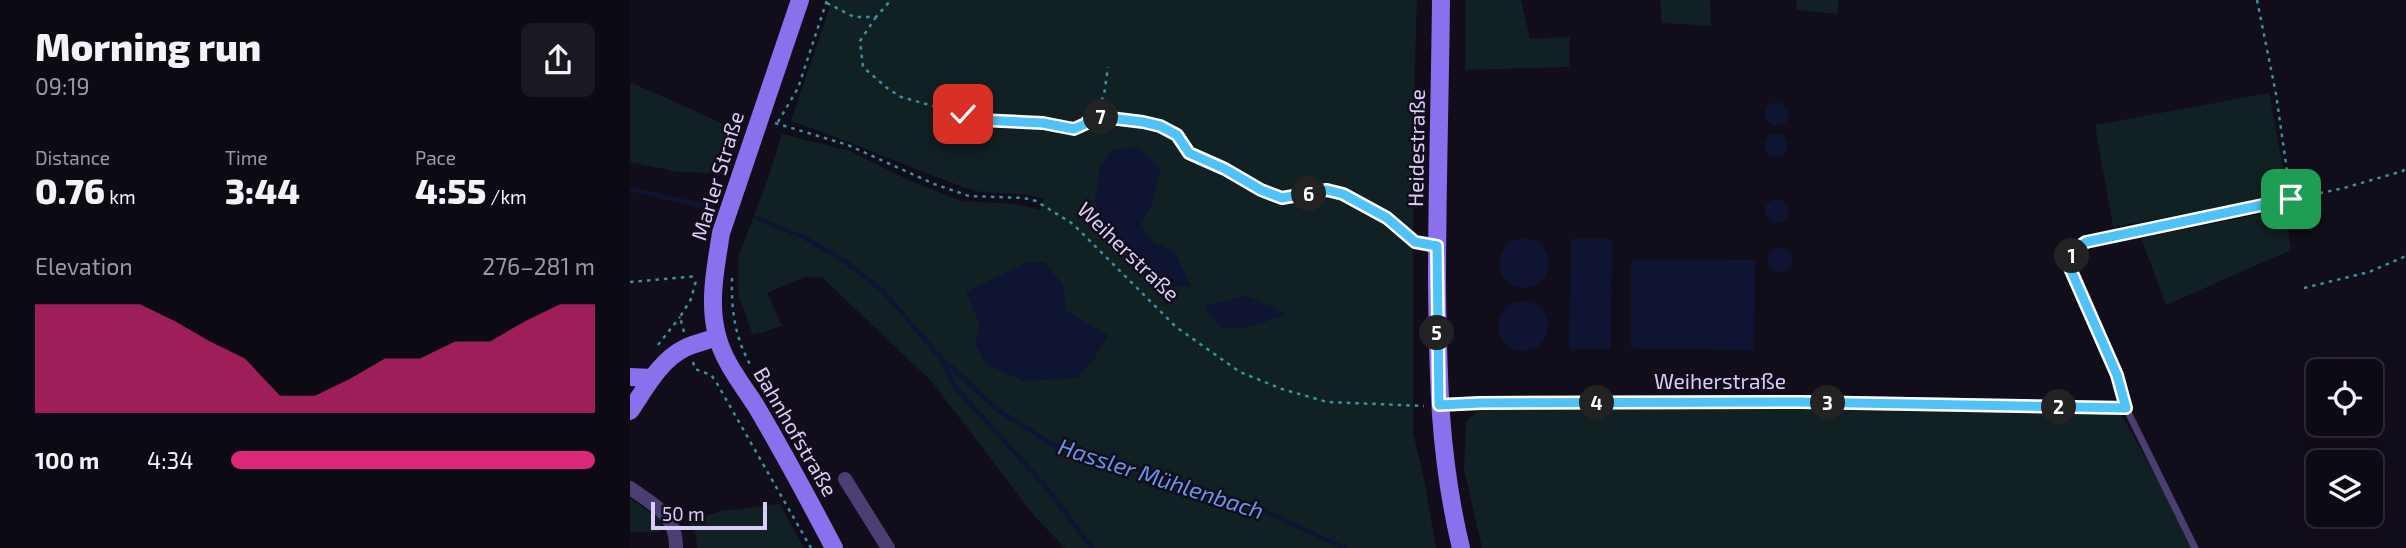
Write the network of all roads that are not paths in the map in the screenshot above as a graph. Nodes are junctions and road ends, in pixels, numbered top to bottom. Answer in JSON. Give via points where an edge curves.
{"nodes":[{"id":1,"x":800,"y":0,"type":"edge"},
{"id":2,"x":1441,"y":0,"type":"edge"},
{"id":3,"x":2135,"y":232,"type":"road end"},
{"id":4,"x":717,"y":337,"type":"junction"},
{"id":5,"x":630,"y":376,"type":"edge"},
{"id":6,"x":652,"y":378,"type":"junction"},
{"id":7,"x":1431,"y":406,"type":"junction"},
{"id":8,"x":2126,"y":408,"type":"junction"},
{"id":9,"x":630,"y":411,"type":"edge"},
{"id":10,"x":845,"y":479,"type":"dead end"},
{"id":11,"x":630,"y":488,"type":"edge"},
{"id":12,"x":676,"y":548,"type":"edge"},
{"id":13,"x":834,"y":548,"type":"edge"},
{"id":14,"x":888,"y":548,"type":"edge"},
{"id":15,"x":1461,"y":548,"type":"edge"},
{"id":16,"x":2195,"y":548,"type":"edge"}],
"edges":[{"from":1,"to":4,"type":"main road","name":"Marler Straße","via":[[721,233],[713,300]]},
{"from":2,"to":7,"type":"main road","name":"Heidestraße"},
{"from":3,"to":8,"type":"lane","via":[[2086,242],[2075,249],[2069,266],[2117,375]]},
{"from":4,"to":6,"type":"main road","via":[[681,350]]},
{"from":4,"to":13,"type":"main road","name":"Bahnhofstraße"},
{"from":5,"to":6,"type":"main road"},
{"from":6,"to":9,"type":"main road"},
{"from":7,"to":8,"type":"street","name":"Weiherstraße","via":[[1800,402]]},
{"from":7,"to":15,"type":"main road","name":"Heidestraße"},
{"from":8,"to":16,"type":"lane"},
{"from":10,"to":14,"type":"street","name":"Bahnhofstraße"},
{"from":11,"to":12,"type":"street","via":[[667,515],[677,534]]}]}
